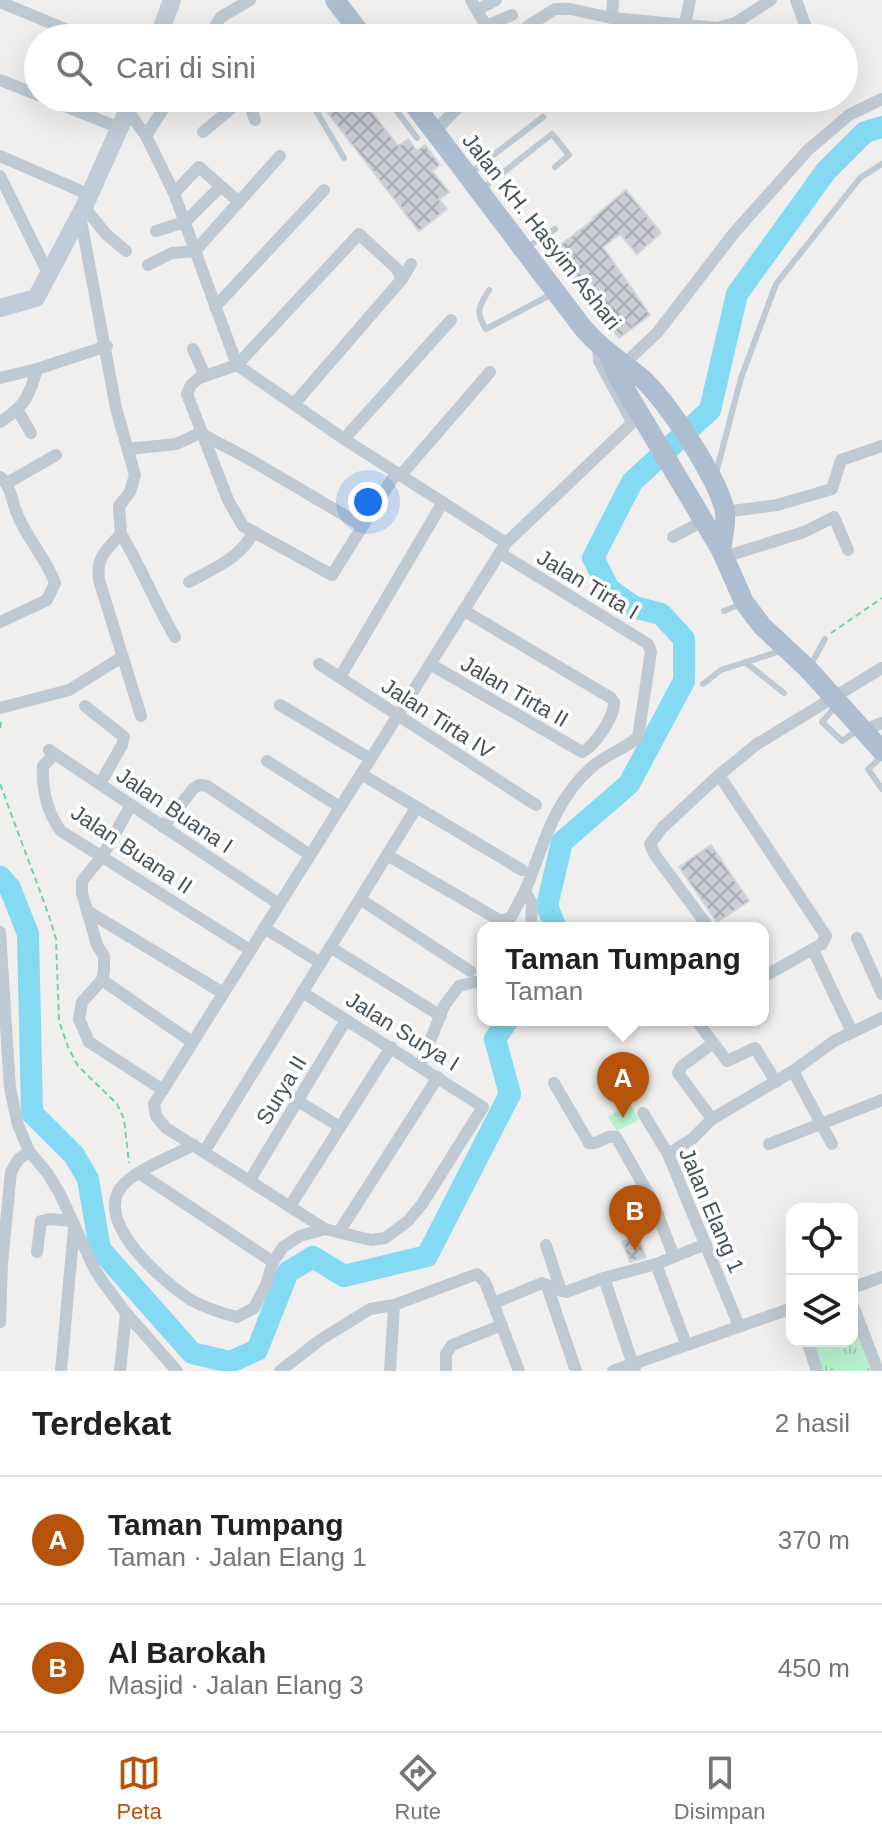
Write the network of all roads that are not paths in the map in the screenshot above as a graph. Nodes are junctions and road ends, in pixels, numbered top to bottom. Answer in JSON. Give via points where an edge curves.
{"nodes":[{"id":1,"x":172,"y":0,"type":"edge"},
{"id":2,"x":250,"y":0,"type":"edge"},
{"id":3,"x":335,"y":0,"type":"edge"},
{"id":4,"x":496,"y":0,"type":"edge"},
{"id":5,"x":613,"y":0,"type":"edge"},
{"id":6,"x":690,"y":0,"type":"edge"},
{"id":7,"x":770,"y":0,"type":"edge"},
{"id":8,"x":796,"y":0,"type":"edge"},
{"id":9,"x":0,"y":2,"type":"edge"},
{"id":10,"x":474,"y":5,"type":"edge"},
{"id":11,"x":512,"y":15,"type":"dead end"},
{"id":12,"x":612,"y":18,"type":"junction"},
{"id":13,"x":53,"y":24,"type":"edge"},
{"id":14,"x":163,"y":24,"type":"edge"},
{"id":15,"x":216,"y":24,"type":"edge"},
{"id":16,"x":353,"y":24,"type":"edge"},
{"id":17,"x":481,"y":24,"type":"edge"},
{"id":18,"x":497,"y":24,"type":"edge"},
{"id":19,"x":531,"y":24,"type":"edge"},
{"id":20,"x":685,"y":24,"type":"joint"},
{"id":21,"x":730,"y":24,"type":"edge"},
{"id":22,"x":805,"y":24,"type":"edge"},
{"id":23,"x":0,"y":80,"type":"edge"},
{"id":24,"x":24,"y":89,"type":"edge"},
{"id":25,"x":882,"y":99,"type":"edge"},
{"id":26,"x":858,"y":111,"type":"edge"},
{"id":27,"x":79,"y":112,"type":"edge"},
{"id":28,"x":127,"y":112,"type":"edge"},
{"id":29,"x":135,"y":112,"type":"edge"},
{"id":30,"x":161,"y":112,"type":"edge"},
{"id":31,"x":228,"y":112,"type":"edge"},
{"id":32,"x":254,"y":112,"type":"edge"},
{"id":33,"x":317,"y":112,"type":"edge"},
{"id":34,"x":402,"y":112,"type":"edge"},
{"id":35,"x":415,"y":112,"type":"edge"},
{"id":36,"x":448,"y":112,"type":"edge"},
{"id":37,"x":855,"y":112,"type":"edge"},
{"id":38,"x":543,"y":117,"type":"dead end"},
{"id":39,"x":255,"y":120,"type":"dead end"},
{"id":40,"x":120,"y":128,"type":"junction"},
{"id":41,"x":423,"y":131,"type":"junction"},
{"id":42,"x":203,"y":132,"type":"dead end"},
{"id":43,"x":146,"y":136,"type":"junction"},
{"id":44,"x":0,"y":156,"type":"edge"},
{"id":45,"x":280,"y":156,"type":"dead end"},
{"id":46,"x":344,"y":158,"type":"dead end"},
{"id":47,"x":882,"y":164,"type":"edge"},
{"id":48,"x":555,"y":167,"type":"dead end"},
{"id":49,"x":0,"y":176,"type":"edge"},
{"id":50,"x":473,"y":183,"type":"junction"},
{"id":51,"x":220,"y":187,"type":"junction"},
{"id":52,"x":324,"y":190,"type":"dead end"},
{"id":53,"x":174,"y":193,"type":"junction"},
{"id":54,"x":239,"y":202,"type":"junction"},
{"id":55,"x":85,"y":206,"type":"junction"},
{"id":56,"x":185,"y":222,"type":"junction"},
{"id":57,"x":555,"y":229,"type":"dead end"},
{"id":58,"x":156,"y":231,"type":"dead end"},
{"id":59,"x":524,"y":250,"type":"junction"},
{"id":60,"x":126,"y":251,"type":"dead end"},
{"id":61,"x":195,"y":251,"type":"junction"},
{"id":62,"x":411,"y":264,"type":"dead end"},
{"id":63,"x":148,"y":265,"type":"dead end"},
{"id":64,"x":49,"y":275,"type":"junction"},
{"id":65,"x":402,"y":279,"type":"junction"},
{"id":66,"x":489,"y":290,"type":"dead end"},
{"id":67,"x":556,"y":292,"type":"junction"},
{"id":68,"x":215,"y":307,"type":"junction"},
{"id":69,"x":0,"y":308,"type":"edge"},
{"id":70,"x":451,"y":320,"type":"dead end"},
{"id":71,"x":107,"y":346,"type":"junction"},
{"id":72,"x":193,"y":349,"type":"dead end"},
{"id":73,"x":610,"y":355,"type":"junction"},
{"id":74,"x":237,"y":365,"type":"junction"},
{"id":75,"x":37,"y":369,"type":"junction"},
{"id":76,"x":490,"y":372,"type":"dead end"},
{"id":77,"x":205,"y":376,"type":"junction"},
{"id":78,"x":0,"y":378,"type":"edge"},
{"id":79,"x":294,"y":404,"type":"junction"},
{"id":80,"x":18,"y":411,"type":"junction"},
{"id":81,"x":0,"y":422,"type":"edge"},
{"id":82,"x":31,"y":433,"type":"dead end"},
{"id":83,"x":200,"y":433,"type":"junction"},
{"id":84,"x":344,"y":439,"type":"junction"},
{"id":85,"x":882,"y":446,"type":"edge"},
{"id":86,"x":128,"y":449,"type":"junction"},
{"id":87,"x":56,"y":455,"type":"dead end"},
{"id":88,"x":398,"y":474,"type":"junction"},
{"id":89,"x":4,"y":480,"type":"edge"},
{"id":90,"x":714,"y":482,"type":"junction"},
{"id":91,"x":443,"y":502,"type":"junction"},
{"id":92,"x":725,"y":512,"type":"junction"},
{"id":93,"x":703,"y":521,"type":"junction"},
{"id":94,"x":361,"y":525,"type":"junction"},
{"id":95,"x":254,"y":532,"type":"junction"},
{"id":96,"x":121,"y":534,"type":"junction"},
{"id":97,"x":673,"y":537,"type":"dead end"},
{"id":98,"x":503,"y":548,"type":"junction"},
{"id":99,"x":848,"y":550,"type":"dead end"},
{"id":100,"x":723,"y":554,"type":"junction"},
{"id":101,"x":189,"y":582,"type":"dead end"},
{"id":102,"x":744,"y":602,"type":"junction"},
{"id":103,"x":463,"y":610,"type":"junction"},
{"id":104,"x":724,"y":611,"type":"dead end"},
{"id":105,"x":0,"y":622,"type":"edge"},
{"id":106,"x":175,"y":637,"type":"dead end"},
{"id":107,"x":825,"y":639,"type":"road end"},
{"id":108,"x":786,"y":649,"type":"junction"},
{"id":109,"x":122,"y":657,"type":"junction"},
{"id":110,"x":745,"y":662,"type":"junction"},
{"id":111,"x":319,"y":664,"type":"dead end"},
{"id":112,"x":430,"y":664,"type":"junction"},
{"id":113,"x":882,"y":668,"type":"edge"},
{"id":114,"x":808,"y":669,"type":"junction"},
{"id":115,"x":340,"y":677,"type":"junction"},
{"id":116,"x":703,"y":684,"type":"dead end"},
{"id":117,"x":784,"y":693,"type":"dead end"},
{"id":118,"x":837,"y":701,"type":"junction"},
{"id":119,"x":280,"y":705,"type":"dead end"},
{"id":120,"x":85,"y":706,"type":"dead end"},
{"id":121,"x":0,"y":708,"type":"edge"},
{"id":122,"x":397,"y":715,"type":"junction"},
{"id":123,"x":141,"y":716,"type":"dead end"},
{"id":124,"x":869,"y":727,"type":"edge"},
{"id":125,"x":882,"y":750,"type":"edge"},
{"id":126,"x":52,"y":752,"type":"joint"},
{"id":127,"x":882,"y":757,"type":"edge"},
{"id":128,"x":369,"y":758,"type":"junction"},
{"id":129,"x":267,"y":761,"type":"dead end"},
{"id":130,"x":361,"y":774,"type":"junction"},
{"id":131,"x":719,"y":775,"type":"junction"},
{"id":132,"x":100,"y":784,"type":"junction"},
{"id":133,"x":882,"y":789,"type":"edge"},
{"id":134,"x":131,"y":805,"type":"junction"},
{"id":135,"x":536,"y":805,"type":"dead end"},
{"id":136,"x":340,"y":807,"type":"junction"},
{"id":137,"x":416,"y":808,"type":"junction"},
{"id":138,"x":163,"y":827,"type":"junction"},
{"id":139,"x":103,"y":855,"type":"junction"},
{"id":140,"x":310,"y":855,"type":"junction"},
{"id":141,"x":387,"y":855,"type":"junction"},
{"id":142,"x":522,"y":870,"type":"dead end"},
{"id":143,"x":525,"y":891,"type":"junction"},
{"id":144,"x":360,"y":899,"type":"junction"},
{"id":145,"x":279,"y":904,"type":"junction"},
{"id":146,"x":89,"y":912,"type":"junction"},
{"id":147,"x":531,"y":922,"type":"edge"},
{"id":148,"x":705,"y":922,"type":"edge"},
{"id":149,"x":264,"y":928,"type":"junction"},
{"id":150,"x":0,"y":932,"type":"edge"},
{"id":151,"x":857,"y":938,"type":"dead end"},
{"id":152,"x":330,"y":947,"type":"junction"},
{"id":153,"x":250,"y":950,"type":"junction"},
{"id":154,"x":813,"y":950,"type":"junction"},
{"id":155,"x":321,"y":963,"type":"junction"},
{"id":156,"x":2,"y":965,"type":"edge"},
{"id":157,"x":470,"y":971,"type":"dead end"},
{"id":158,"x":769,"y":974,"type":"edge"},
{"id":159,"x":102,"y":980,"type":"junction"},
{"id":160,"x":477,"y":982,"type":"edge"},
{"id":161,"x":302,"y":992,"type":"junction"},
{"id":162,"x":223,"y":993,"type":"junction"},
{"id":163,"x":882,"y":994,"type":"edge"},
{"id":164,"x":441,"y":1016,"type":"junction"},
{"id":165,"x":882,"y":1018,"type":"edge"},
{"id":166,"x":346,"y":1020,"type":"junction"},
{"id":167,"x":700,"y":1026,"type":"edge"},
{"id":168,"x":852,"y":1032,"type":"junction"},
{"id":169,"x":2,"y":1034,"type":"edge"},
{"id":170,"x":192,"y":1042,"type":"junction"},
{"id":171,"x":712,"y":1044,"type":"junction"},
{"id":172,"x":391,"y":1047,"type":"junction"},
{"id":173,"x":420,"y":1066,"type":"junction"},
{"id":174,"x":793,"y":1071,"type":"junction"},
{"id":175,"x":438,"y":1077,"type":"junction"},
{"id":176,"x":776,"y":1082,"type":"junction"},
{"id":177,"x":554,"y":1083,"type":"dead end"},
{"id":178,"x":5,"y":1087,"type":"edge"},
{"id":179,"x":163,"y":1090,"type":"junction"},
{"id":180,"x":882,"y":1100,"type":"edge"},
{"id":181,"x":298,"y":1101,"type":"junction"},
{"id":182,"x":643,"y":1113,"type":"dead end"},
{"id":183,"x":712,"y":1119,"type":"junction"},
{"id":184,"x":822,"y":1124,"type":"junction"},
{"id":185,"x":340,"y":1127,"type":"junction"},
{"id":186,"x":769,"y":1144,"type":"dead end"},
{"id":187,"x":832,"y":1144,"type":"dead end"},
{"id":188,"x":199,"y":1148,"type":"junction"},
{"id":189,"x":29,"y":1151,"type":"junction"},
{"id":190,"x":668,"y":1154,"type":"junction"},
{"id":191,"x":135,"y":1175,"type":"junction"},
{"id":192,"x":250,"y":1180,"type":"junction"},
{"id":193,"x":4,"y":1196,"type":"edge"},
{"id":194,"x":290,"y":1206,"type":"junction"},
{"id":195,"x":73,"y":1224,"type":"junction"},
{"id":196,"x":325,"y":1229,"type":"junction"},
{"id":197,"x":339,"y":1232,"type":"junction"},
{"id":198,"x":706,"y":1244,"type":"junction"},
{"id":199,"x":546,"y":1245,"type":"dead end"},
{"id":200,"x":37,"y":1252,"type":"dead end"},
{"id":201,"x":674,"y":1257,"type":"junction"},
{"id":202,"x":1,"y":1262,"type":"edge"},
{"id":203,"x":273,"y":1262,"type":"junction"},
{"id":204,"x":656,"y":1264,"type":"junction"},
{"id":205,"x":882,"y":1277,"type":"edge"},
{"id":206,"x":604,"y":1278,"type":"junction"},
{"id":207,"x":547,"y":1286,"type":"junction"},
{"id":208,"x":858,"y":1286,"type":"edge"},
{"id":209,"x":561,"y":1291,"type":"junction"},
{"id":210,"x":494,"y":1303,"type":"junction"},
{"id":211,"x":394,"y":1305,"type":"junction"},
{"id":212,"x":786,"y":1310,"type":"edge"},
{"id":213,"x":126,"y":1313,"type":"junction"},
{"id":214,"x":858,"y":1319,"type":"edge"},
{"id":215,"x":0,"y":1322,"type":"edge"},
{"id":216,"x":502,"y":1325,"type":"junction"},
{"id":217,"x":739,"y":1326,"type":"junction"},
{"id":218,"x":686,"y":1344,"type":"junction"},
{"id":219,"x":809,"y":1347,"type":"edge"},
{"id":220,"x":634,"y":1368,"type":"edge"},
{"id":221,"x":281,"y":1370,"type":"edge"},
{"id":222,"x":61,"y":1371,"type":"edge"},
{"id":223,"x":120,"y":1371,"type":"edge"},
{"id":224,"x":177,"y":1371,"type":"edge"},
{"id":225,"x":298,"y":1371,"type":"edge"},
{"id":226,"x":390,"y":1371,"type":"edge"},
{"id":227,"x":446,"y":1371,"type":"edge"},
{"id":228,"x":519,"y":1371,"type":"edge"},
{"id":229,"x":576,"y":1371,"type":"edge"},
{"id":230,"x":613,"y":1371,"type":"edge"},
{"id":231,"x":817,"y":1371,"type":"edge"},
{"id":232,"x":878,"y":1371,"type":"edge"}],
"edges":[{"from":1,"to":14,"type":"street"},
{"from":2,"to":15,"type":"street"},
{"from":3,"to":16,"type":"main road"},
{"from":4,"to":10,"type":"street"},
{"from":5,"to":12,"type":"street"},
{"from":6,"to":20,"type":"street"},
{"from":7,"to":21,"type":"street"},
{"from":8,"to":22,"type":"street"},
{"from":9,"to":13,"type":"street"},
{"from":10,"to":17,"type":"street"},
{"from":11,"to":18,"type":"street"},
{"from":12,"to":19,"type":"street","via":[[555,9]]},
{"from":12,"to":20,"type":"street"},
{"from":23,"to":24,"type":"street"},
{"from":25,"to":26,"type":"street"},
{"from":27,"to":40,"type":"street"},
{"from":28,"to":40,"type":"street"},
{"from":29,"to":43,"type":"street"},
{"from":30,"to":43,"type":"street"},
{"from":31,"to":42,"type":"street"},
{"from":32,"to":39,"type":"street"},
{"from":33,"to":46,"type":"lane"},
{"from":34,"to":41,"type":"lane"},
{"from":35,"to":41,"type":"main road","name":"Jalan KH. Hasyim Ashari"},
{"from":36,"to":41,"type":"street"},
{"from":37,"to":73,"type":"street","via":[[808,150],[734,233],[657,333]]},
{"from":38,"to":50,"type":"lane"},
{"from":40,"to":55,"type":"street"},
{"from":41,"to":50,"type":"main road","name":"Jalan KH. Hasyim Ashari"},
{"from":43,"to":53,"type":"street"},
{"from":44,"to":55,"type":"street"},
{"from":45,"to":54,"type":"street"},
{"from":47,"to":90,"type":"lane","via":[[860,178],[776,284],[741,378]]},
{"from":48,"to":50,"type":"lane","via":[[569,155],[552,134]]},
{"from":49,"to":64,"type":"street"},
{"from":50,"to":59,"type":"main road","name":"Jalan KH. Hasyim Ashari"},
{"from":51,"to":53,"type":"street","via":[[199,167]]},
{"from":51,"to":54,"type":"street"},
{"from":51,"to":56,"type":"street"},
{"from":52,"to":68,"type":"street"},
{"from":53,"to":56,"type":"street"},
{"from":54,"to":61,"type":"street"},
{"from":55,"to":60,"type":"street"},
{"from":55,"to":64,"type":"street"},
{"from":55,"to":71,"type":"street"},
{"from":56,"to":58,"type":"street"},
{"from":56,"to":61,"type":"street"},
{"from":57,"to":59,"type":"lane"},
{"from":59,"to":67,"type":"main road","name":"Jalan KH. Hasyim Ashari"},
{"from":61,"to":63,"type":"street","via":[[172,253]]},
{"from":61,"to":68,"type":"street"},
{"from":62,"to":65,"type":"street"},
{"from":64,"to":69,"type":"street","via":[[36,298]]},
{"from":65,"to":74,"type":"street","via":[[359,234]]},
{"from":65,"to":79,"type":"street"},
{"from":66,"to":67,"type":"lane","via":[[477,316],[486,329]]},
{"from":67,"to":73,"type":"main road","name":"Jalan KH. Hasyim Ashari"},
{"from":68,"to":74,"type":"street"},
{"from":70,"to":84,"type":"street"},
{"from":71,"to":75,"type":"street"},
{"from":71,"to":86,"type":"street"},
{"from":72,"to":77,"type":"street"},
{"from":73,"to":90,"type":"main road","name":"Jalan KH. Hasyim Ashari","via":[[667,407]]},
{"from":73,"to":93,"type":"main road","name":"Jalan KH. Hasyim Ashari"},
{"from":73,"to":98,"type":"street","via":[[599,361],[630,425]]},
{"from":74,"to":77,"type":"street"},
{"from":74,"to":79,"type":"street","name":"Jalan Tirta I"},
{"from":75,"to":78,"type":"street"},
{"from":75,"to":80,"type":"street","via":[[30,396]]},
{"from":76,"to":88,"type":"street"},
{"from":77,"to":83,"type":"street","via":[[187,394]]},
{"from":79,"to":84,"type":"street","name":"Jalan Tirta I"},
{"from":80,"to":81,"type":"street"},
{"from":80,"to":82,"type":"street"},
{"from":83,"to":86,"type":"street","via":[[176,444]]},
{"from":83,"to":94,"type":"street"},
{"from":83,"to":95,"type":"street","via":[[228,500],[243,526]]},
{"from":84,"to":88,"type":"street","name":"Jalan Tirta I"},
{"from":85,"to":92,"type":"street","via":[[841,460],[832,489],[777,505]]},
{"from":86,"to":96,"type":"street","via":[[135,475],[119,506]]},
{"from":87,"to":89,"type":"street"},
{"from":88,"to":91,"type":"street","name":"Jalan Tirta I"},
{"from":88,"to":94,"type":"street"},
{"from":89,"to":105,"type":"street","via":[[55,583],[47,600]]},
{"from":90,"to":92,"type":"main road","name":"Jalan KH. Hasyim Ashari"},
{"from":91,"to":98,"type":"street","name":"Jalan Tirta I"},
{"from":91,"to":115,"type":"street"},
{"from":92,"to":100,"type":"main road","name":"Jalan KH. Hasyim Ashari"},
{"from":93,"to":97,"type":"street"},
{"from":93,"to":100,"type":"main road","name":"Jalan KH. Hasyim Ashari"},
{"from":94,"to":95,"type":"street","via":[[332,575]]},
{"from":95,"to":101,"type":"street","via":[[233,558]]},
{"from":96,"to":106,"type":"street"},
{"from":96,"to":109,"type":"street","via":[[97,566]]},
{"from":98,"to":103,"type":"street"},
{"from":98,"to":143,"type":"street","name":"Jalan Tirta I","via":[[648,644],[651,652],[638,737],[577,780],[552,816]]},
{"from":99,"to":100,"type":"street","via":[[834,517],[804,532]]},
{"from":100,"to":102,"type":"main road","name":"Jalan KH. Hasyim Ashari"},
{"from":102,"to":104,"type":"lane"},
{"from":102,"to":108,"type":"main road","name":"Jalan KH. Hasyim Ashari"},
{"from":103,"to":112,"type":"street"},
{"from":103,"to":112,"type":"street","name":"Jalan Tirta II","via":[[611,698],[614,711],[582,752]]},
{"from":107,"to":114,"type":"lane"},
{"from":108,"to":110,"type":"lane"},
{"from":108,"to":114,"type":"main road","name":"Jalan KH. Hasyim Ashari"},
{"from":109,"to":121,"type":"street","via":[[69,690]]},
{"from":109,"to":123,"type":"street"},
{"from":110,"to":116,"type":"lane","via":[[721,670]]},
{"from":110,"to":117,"type":"lane"},
{"from":111,"to":115,"type":"street","name":"Jalan Tirta IV"},
{"from":112,"to":122,"type":"street"},
{"from":113,"to":118,"type":"street"},
{"from":114,"to":118,"type":"main road","name":"Jalan KH. Hasyim Ashari"},
{"from":115,"to":122,"type":"street","name":"Jalan Tirta IV"},
{"from":118,"to":124,"type":"main road","name":"Jalan KH. Hasyim Ashari"},
{"from":118,"to":131,"type":"street","via":[[757,744]]},
{"from":119,"to":128,"type":"street"},
{"from":120,"to":132,"type":"street","via":[[124,737]]},
{"from":122,"to":128,"type":"street"},
{"from":122,"to":135,"type":"street","name":"Jalan Tirta IV"},
{"from":124,"to":125,"type":"main road","name":"Jalan KH. Hasyim Ashari"},
{"from":126,"to":132,"type":"street","name":"Jalan Buana I"},
{"from":126,"to":139,"type":"street","name":"Jalan Buana II","via":[[43,766],[49,811],[61,831]]},
{"from":127,"to":133,"type":"lane","via":[[868,769]]},
{"from":128,"to":130,"type":"street"},
{"from":129,"to":136,"type":"street"},
{"from":130,"to":136,"type":"street"},
{"from":130,"to":137,"type":"street"},
{"from":131,"to":148,"type":"street","via":[[650,844]]},
{"from":131,"to":154,"type":"street","via":[[825,933],[824,942]]},
{"from":132,"to":134,"type":"street","name":"Jalan Buana I"},
{"from":134,"to":138,"type":"street","name":"Jalan Buana I"},
{"from":134,"to":139,"type":"street"},
{"from":136,"to":140,"type":"street"},
{"from":137,"to":141,"type":"street"},
{"from":137,"to":142,"type":"street"},
{"from":138,"to":140,"type":"street","via":[[193,789],[203,785]]},
{"from":138,"to":145,"type":"street","name":"Jalan Buana I"},
{"from":139,"to":146,"type":"street","via":[[82,881]]},
{"from":139,"to":153,"type":"street","name":"Jalan Buana II"},
{"from":140,"to":145,"type":"street"},
{"from":141,"to":143,"type":"street","via":[[501,921],[511,917]]},
{"from":141,"to":144,"type":"street"},
{"from":143,"to":147,"type":"street","via":[[532,904]]},
{"from":144,"to":152,"type":"street"},
{"from":144,"to":157,"type":"street"},
{"from":145,"to":149,"type":"street"},
{"from":146,"to":159,"type":"street","via":[[104,956]]},
{"from":146,"to":162,"type":"street"},
{"from":149,"to":153,"type":"street"},
{"from":149,"to":155,"type":"street"},
{"from":150,"to":156,"type":"street"},
{"from":151,"to":163,"type":"street"},
{"from":152,"to":155,"type":"street"},
{"from":152,"to":164,"type":"street"},
{"from":153,"to":162,"type":"street"},
{"from":154,"to":158,"type":"street"},
{"from":154,"to":168,"type":"street"},
{"from":155,"to":161,"type":"street"},
{"from":156,"to":169,"type":"street"},
{"from":159,"to":170,"type":"street"},
{"from":159,"to":179,"type":"street","via":[[79,1010],[89,1042]]},
{"from":160,"to":164,"type":"street","via":[[459,986]]},
{"from":161,"to":166,"type":"street","name":"Jalan Surya I"},
{"from":161,"to":188,"type":"street"},
{"from":162,"to":170,"type":"street"},
{"from":164,"to":173,"type":"street"},
{"from":165,"to":168,"type":"street"},
{"from":166,"to":172,"type":"street","name":"Jalan Surya I"},
{"from":166,"to":181,"type":"street","name":"Surya II"},
{"from":167,"to":171,"type":"street"},
{"from":168,"to":174,"type":"street"},
{"from":169,"to":178,"type":"street"},
{"from":170,"to":179,"type":"street"},
{"from":171,"to":176,"type":"street","via":[[727,1061],[755,1048]]},
{"from":171,"to":183,"type":"street","via":[[678,1073]]},
{"from":172,"to":173,"type":"street","name":"Jalan Surya I"},
{"from":172,"to":185,"type":"street"},
{"from":173,"to":175,"type":"street","name":"Jalan Surya I"},
{"from":174,"to":176,"type":"street"},
{"from":174,"to":184,"type":"street"},
{"from":175,"to":197,"type":"street"},
{"from":175,"to":197,"type":"street","name":"Jalan Surya I","via":[[483,1110],[408,1221],[385,1238]]},
{"from":176,"to":183,"type":"street"},
{"from":177,"to":201,"type":"street","via":[[589,1143],[616,1137],[653,1202]]},
{"from":178,"to":189,"type":"street"},
{"from":179,"to":188,"type":"street","via":[[154,1104],[156,1116]]},
{"from":180,"to":184,"type":"street"},
{"from":181,"to":185,"type":"street"},
{"from":181,"to":192,"type":"street","name":"Surya II"},
{"from":182,"to":190,"type":"street","name":"Jalan Elang 1"},
{"from":183,"to":190,"type":"street"},
{"from":184,"to":186,"type":"street"},
{"from":184,"to":187,"type":"street"},
{"from":185,"to":194,"type":"street"},
{"from":188,"to":191,"type":"street"},
{"from":188,"to":192,"type":"street"},
{"from":189,"to":193,"type":"street","via":[[11,1172]]},
{"from":189,"to":195,"type":"street","via":[[48,1174]]},
{"from":190,"to":198,"type":"street","name":"Jalan Elang 1"},
{"from":191,"to":203,"type":"street"},
{"from":191,"to":203,"type":"street","via":[[118,1191],[120,1229],[189,1298],[237,1317],[254,1308]]},
{"from":192,"to":194,"type":"street"},
{"from":193,"to":202,"type":"street"},
{"from":194,"to":196,"type":"street"},
{"from":195,"to":200,"type":"street","via":[[41,1221]]},
{"from":195,"to":213,"type":"street","via":[[94,1268]]},
{"from":195,"to":222,"type":"street"},
{"from":196,"to":197,"type":"street"},
{"from":196,"to":203,"type":"street","via":[[300,1236]]},
{"from":198,"to":201,"type":"street"},
{"from":198,"to":217,"type":"street","name":"Jalan Elang 1"},
{"from":199,"to":209,"type":"street"},
{"from":201,"to":204,"type":"street"},
{"from":202,"to":215,"type":"street"},
{"from":204,"to":206,"type":"street"},
{"from":204,"to":218,"type":"street"},
{"from":205,"to":208,"type":"street"},
{"from":206,"to":209,"type":"street"},
{"from":206,"to":220,"type":"street"},
{"from":207,"to":209,"type":"street"},
{"from":207,"to":210,"type":"street","via":[[537,1284]]},
{"from":207,"to":229,"type":"street"},
{"from":210,"to":211,"type":"street","via":[[477,1274]]},
{"from":210,"to":216,"type":"street"},
{"from":211,"to":221,"type":"street","via":[[370,1309]]},
{"from":211,"to":226,"type":"street"},
{"from":212,"to":217,"type":"street"},
{"from":213,"to":223,"type":"street"},
{"from":213,"to":224,"type":"street"},
{"from":214,"to":232,"type":"street"},
{"from":216,"to":227,"type":"street","via":[[452,1345]]},
{"from":216,"to":228,"type":"street"},
{"from":217,"to":218,"type":"street"},
{"from":218,"to":220,"type":"street"},
{"from":219,"to":231,"type":"street"},
{"from":220,"to":230,"type":"street"},
{"from":221,"to":225,"type":"street"}]}
